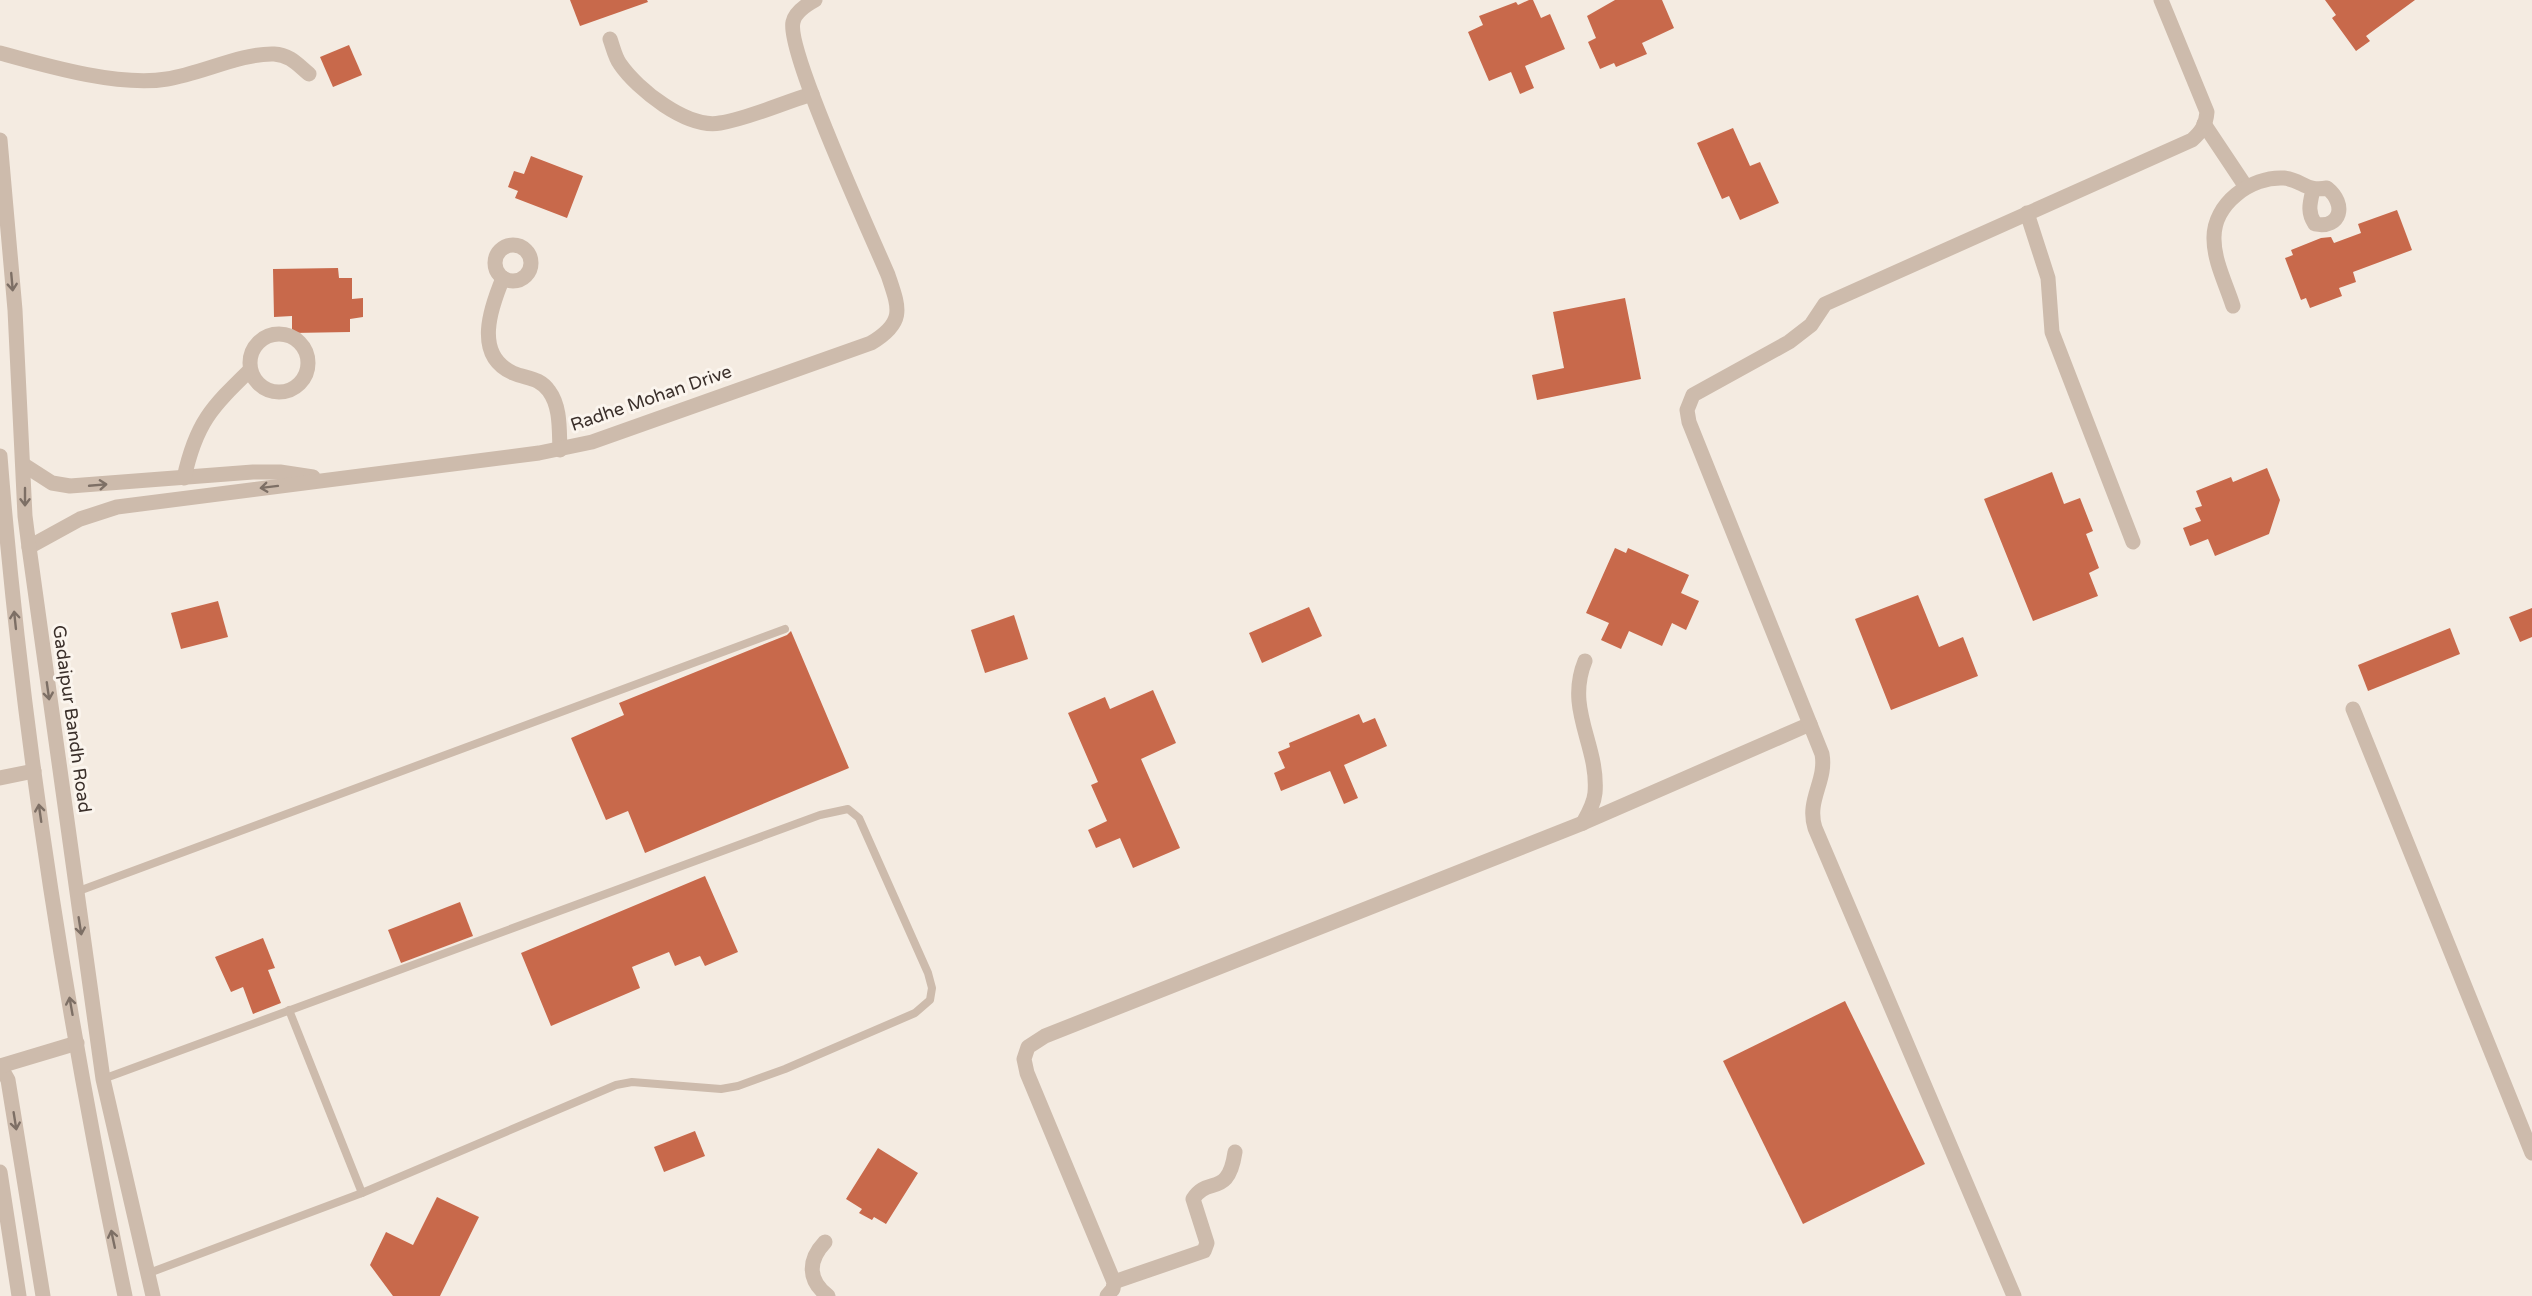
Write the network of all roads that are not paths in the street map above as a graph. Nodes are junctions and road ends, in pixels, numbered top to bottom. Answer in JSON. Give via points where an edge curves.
{"nodes":[{"id":1,"x":814,"y":0,"type":"edge"},
{"id":2,"x":2161,"y":0,"type":"edge"},
{"id":3,"x":610,"y":39,"type":"dead end"},
{"id":4,"x":0,"y":53,"type":"edge"},
{"id":5,"x":309,"y":74,"type":"dead end"},
{"id":6,"x":812,"y":94,"type":"junction"},
{"id":7,"x":2204,"y":124,"type":"junction"},
{"id":8,"x":0,"y":140,"type":"edge"},
{"id":9,"x":2246,"y":187,"type":"junction"},
{"id":10,"x":2313,"y":190,"type":"dead end"},
{"id":11,"x":2027,"y":213,"type":"junction"},
{"id":12,"x":503,"y":278,"type":"dead end"},
{"id":13,"x":2233,"y":306,"type":"dead end"},
{"id":14,"x":250,"y":370,"type":"dead end"},
{"id":15,"x":560,"y":450,"type":"junction"},
{"id":16,"x":0,"y":456,"type":"edge"},
{"id":17,"x":24,"y":465,"type":"junction"},
{"id":18,"x":184,"y":478,"type":"junction"},
{"id":19,"x":327,"y":480,"type":"junction"},
{"id":20,"x":2133,"y":542,"type":"dead end"},
{"id":21,"x":29,"y":547,"type":"junction"},
{"id":22,"x":786,"y":629,"type":"dead end"},
{"id":23,"x":1585,"y":661,"type":"dead end"},
{"id":24,"x":2353,"y":709,"type":"dead end"},
{"id":25,"x":1810,"y":724,"type":"junction"},
{"id":26,"x":34,"y":771,"type":"junction"},
{"id":27,"x":0,"y":778,"type":"edge"},
{"id":28,"x":1584,"y":823,"type":"junction"},
{"id":29,"x":75,"y":892,"type":"junction"},
{"id":30,"x":289,"y":1010,"type":"junction"},
{"id":31,"x":77,"y":1043,"type":"junction"},
{"id":32,"x":0,"y":1066,"type":"edge"},
{"id":33,"x":103,"y":1079,"type":"junction"},
{"id":34,"x":1235,"y":1152,"type":"dead end"},
{"id":35,"x":2532,"y":1153,"type":"edge"},
{"id":36,"x":0,"y":1172,"type":"edge"},
{"id":37,"x":362,"y":1193,"type":"junction"},
{"id":38,"x":825,"y":1242,"type":"dead end"},
{"id":39,"x":149,"y":1273,"type":"junction"},
{"id":40,"x":1114,"y":1282,"type":"junction"},
{"id":41,"x":123,"y":1295,"type":"edge"},
{"id":42,"x":19,"y":1296,"type":"edge"},
{"id":43,"x":43,"y":1296,"type":"edge"},
{"id":44,"x":153,"y":1296,"type":"edge"},
{"id":45,"x":828,"y":1296,"type":"edge"},
{"id":46,"x":1107,"y":1296,"type":"edge"},
{"id":47,"x":2013,"y":1296,"type":"edge"}],
"edges":[{"from":1,"to":6,"type":"street","name":"Radhe Mohan Drive","via":[[796,15],[793,24]]},
{"from":2,"to":7,"type":"street","via":[[2207,112]]},
{"from":3,"to":6,"type":"street","via":[[618,62],[633,80],[653,97],[694,120],[720,123]]},
{"from":4,"to":5,"type":"street","via":[[50,67],[116,78],[171,79],[272,54],[289,56]]},
{"from":6,"to":15,"type":"street","name":"Radhe Mohan Drive","via":[[888,274],[898,304],[894,326],[871,343]]},
{"from":7,"to":9,"type":"street"},
{"from":7,"to":11,"type":"street","via":[[2192,140]]},
{"from":8,"to":17,"type":"street","name":"Gadaipur Bandh Road","one_way":true},
{"from":9,"to":10,"type":"street","via":[[2284,178]]},
{"from":9,"to":13,"type":"street","via":[[2223,209],[2214,236]]},
{"from":11,"to":20,"type":"street","via":[[2048,279],[2052,332]]},
{"from":11,"to":25,"type":"street","via":[[1825,304],[1805,331],[1693,395],[1689,404],[1689,423]]},
{"from":12,"to":15,"type":"street","via":[[488,321],[490,346],[501,365],[538,380],[549,391],[558,414]]},
{"from":14,"to":18,"type":"street","via":[[211,409],[198,429]]},
{"from":15,"to":19,"type":"street","name":"Radhe Mohan Drive"},
{"from":26,"to":16,"type":"street","one_way":true},
{"from":17,"to":18,"type":"street","one_way":true,"via":[[52,483],[70,486]]},
{"from":17,"to":21,"type":"street","name":"Gadaipur Bandh Road","one_way":true},
{"from":18,"to":19,"type":"street","via":[[280,472]]},
{"from":19,"to":21,"type":"street","name":"Radhe Mohan Drive","one_way":true,"via":[[117,507],[80,519]]},
{"from":21,"to":29,"type":"street","name":"Gadaipur Bandh Road","one_way":true},
{"from":22,"to":29,"type":"lane"},
{"from":23,"to":28,"type":"street","via":[[1577,696],[1595,794]]},
{"from":24,"to":35,"type":"street"},
{"from":25,"to":28,"type":"street"},
{"from":25,"to":47,"type":"street","via":[[1824,762],[1823,777],[1811,809],[1815,828]]},
{"from":26,"to":27,"type":"street"},
{"from":31,"to":26,"type":"street","one_way":true},
{"from":28,"to":40,"type":"street","via":[[1045,1036],[1028,1047],[1024,1059],[1027,1073]]},
{"from":29,"to":33,"type":"street","name":"Gadaipur Bandh Road","one_way":true},
{"from":30,"to":33,"type":"lane"},
{"from":30,"to":37,"type":"lane"},
{"from":30,"to":37,"type":"lane","via":[[820,814],[848,810],[859,818],[928,973],[930,1000],[915,1013],[757,1080],[721,1089],[632,1082],[616,1085]]},
{"from":31,"to":32,"type":"street"},
{"from":41,"to":31,"type":"street","one_way":true},
{"from":32,"to":43,"type":"street","one_way":true,"via":[[8,1080]]},
{"from":33,"to":39,"type":"street","name":"Gadaipur Bandh Road"},
{"from":34,"to":40,"type":"street","via":[[1227,1178],[1193,1199],[1207,1243],[1204,1251]]},
{"from":36,"to":42,"type":"street"},
{"from":37,"to":39,"type":"lane"},
{"from":38,"to":45,"type":"street","via":[[814,1254],[812,1266],[815,1282]]},
{"from":39,"to":44,"type":"street","name":"Gadaipur Bandh Road"},
{"from":40,"to":46,"type":"street"}]}
